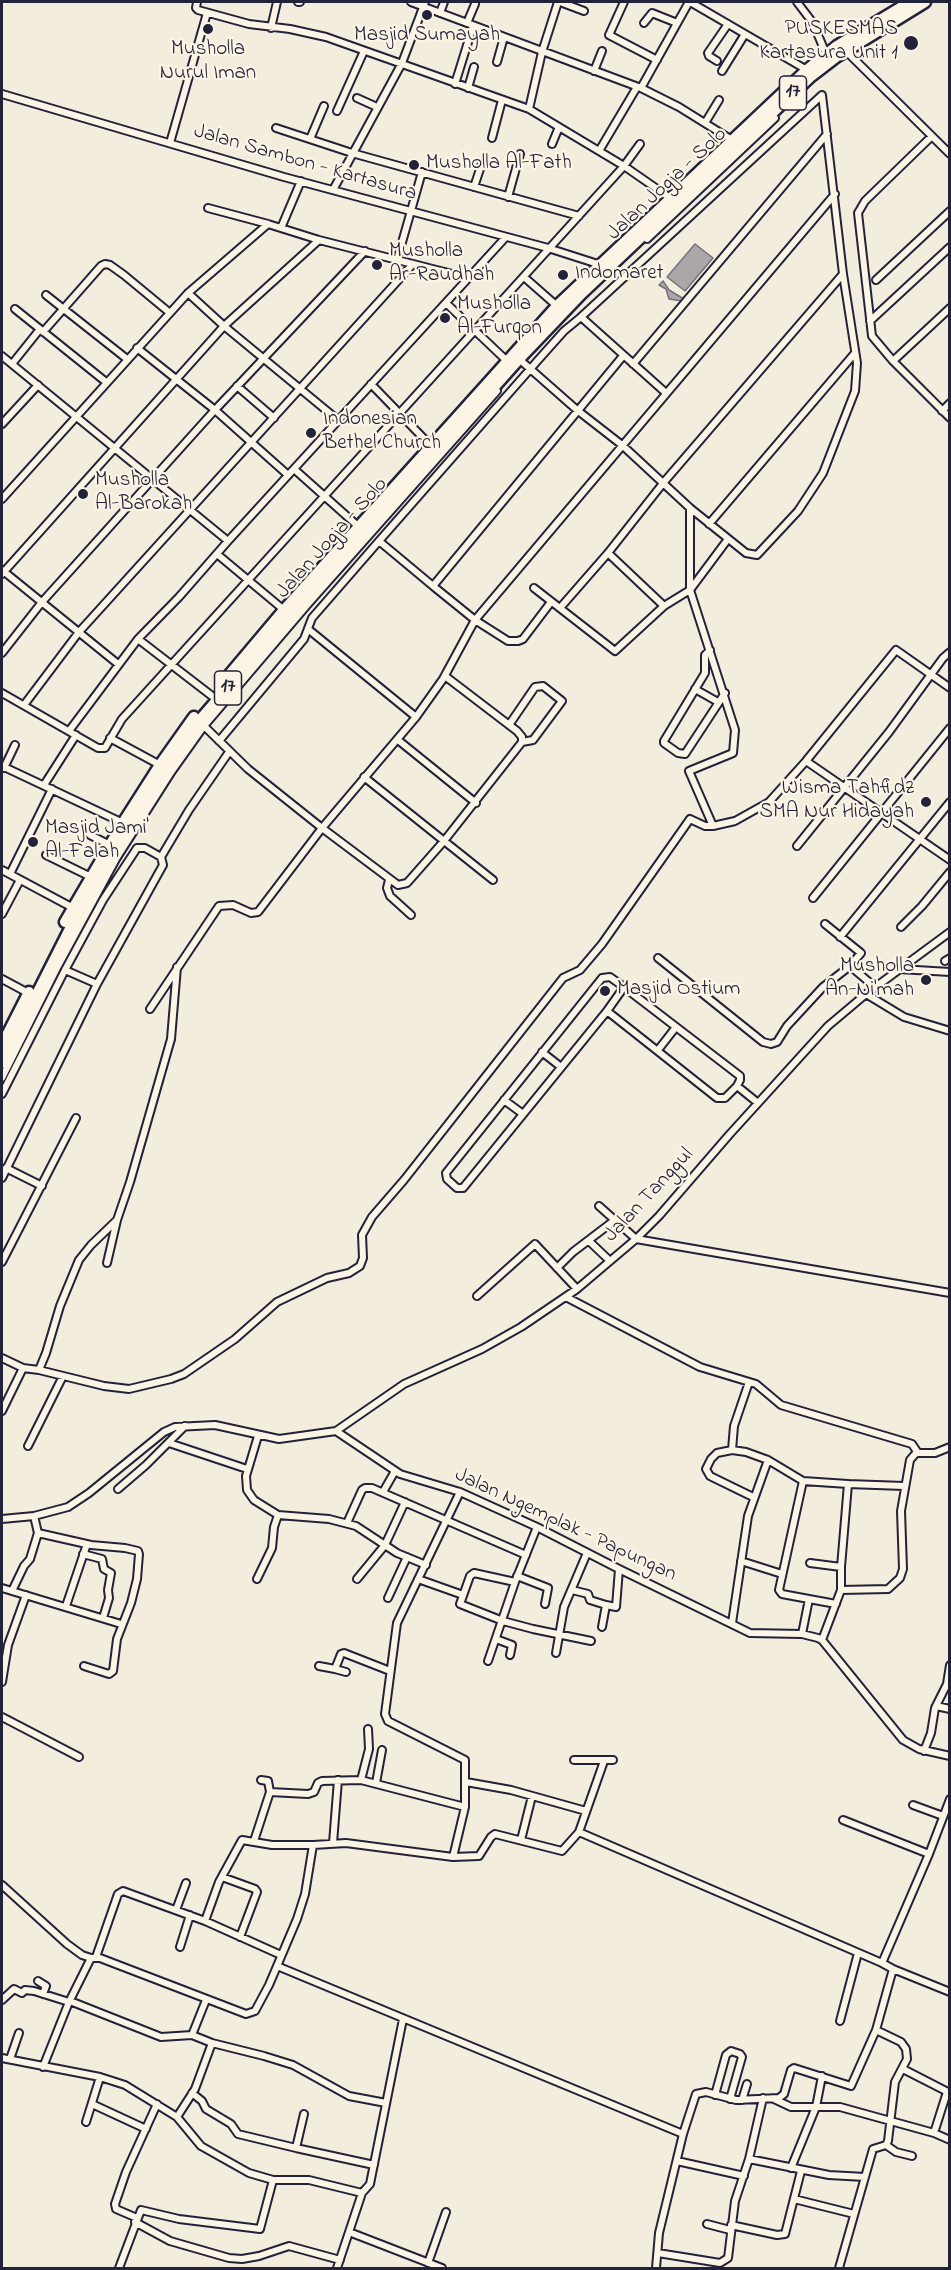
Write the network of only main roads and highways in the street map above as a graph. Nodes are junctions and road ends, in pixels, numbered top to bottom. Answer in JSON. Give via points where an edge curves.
{"nodes":[{"id":1,"x":910,"y":2,"type":"edge"},
{"id":2,"x":925,"y":2,"type":"edge"},
{"id":3,"x":808,"y":74,"type":"junction"},
{"id":4,"x":674,"y":201,"type":"junction"},
{"id":5,"x":603,"y":268,"type":"junction"},
{"id":6,"x":516,"y":359,"type":"junction"},
{"id":7,"x":291,"y":614,"type":"junction"},
{"id":8,"x":199,"y":721,"type":"junction"},
{"id":9,"x":76,"y":909,"type":"junction"},
{"id":10,"x":32,"y":994,"type":"junction"},
{"id":11,"x":5,"y":1028,"type":"edge"},
{"id":12,"x":2,"y":1045,"type":"edge"},
{"id":13,"x":2,"y":1063,"type":"edge"}],
"edges":[{"from":1,"to":3,"type":"highway","name":"Jalan Jogja - Solo","number":"17","via":[[826,54]]},
{"from":2,"to":3,"type":"highway","name":"Jalan Jogja - Solo","number":"17"},
{"from":3,"to":4,"type":"highway","name":"Jalan Jogja - Solo","number":"17"},
{"from":3,"to":4,"type":"highway","name":"Jalan Jogja - Solo","number":"17","via":[[732,140]]},
{"from":4,"to":5,"type":"highway","name":"Jalan Jogja - Solo","number":"17"},
{"from":5,"to":6,"type":"highway","name":"Jalan Jogja - Solo","number":"17"},
{"from":5,"to":6,"type":"highway","name":"Jalan Jogja - Solo","number":"17","via":[[557,306]]},
{"from":6,"to":7,"type":"highway","name":"Jalan Jogja - Solo","number":"17","via":[[430,446],[359,527]]},
{"from":6,"to":7,"type":"highway","name":"Jalan Jogja - Solo","number":"17","via":[[506,377]]},
{"from":7,"to":8,"type":"highway","name":"Jalan Jogja - Solo","number":"17"},
{"from":7,"to":8,"type":"highway","name":"Jalan Jogja - Solo","number":"17","via":[[212,696]]},
{"from":8,"to":9,"type":"highway","name":"Jalan Jogja - Solo","number":"17","via":[[125,841]]},
{"from":8,"to":9,"type":"highway","name":"Jalan Jogja - Solo","number":"17","via":[[160,765],[91,877]]},
{"from":9,"to":10,"type":"highway","name":"Jalan Jogja - Solo","number":"17"},
{"from":10,"to":11,"type":"highway","name":"Jalan Jogja - Solo","number":"17"},
{"from":10,"to":13,"type":"highway","name":"Jalan Jogja - Solo","number":"17"},
{"from":11,"to":12,"type":"highway","name":"Jalan Jogja - Solo","number":"17"}]}
